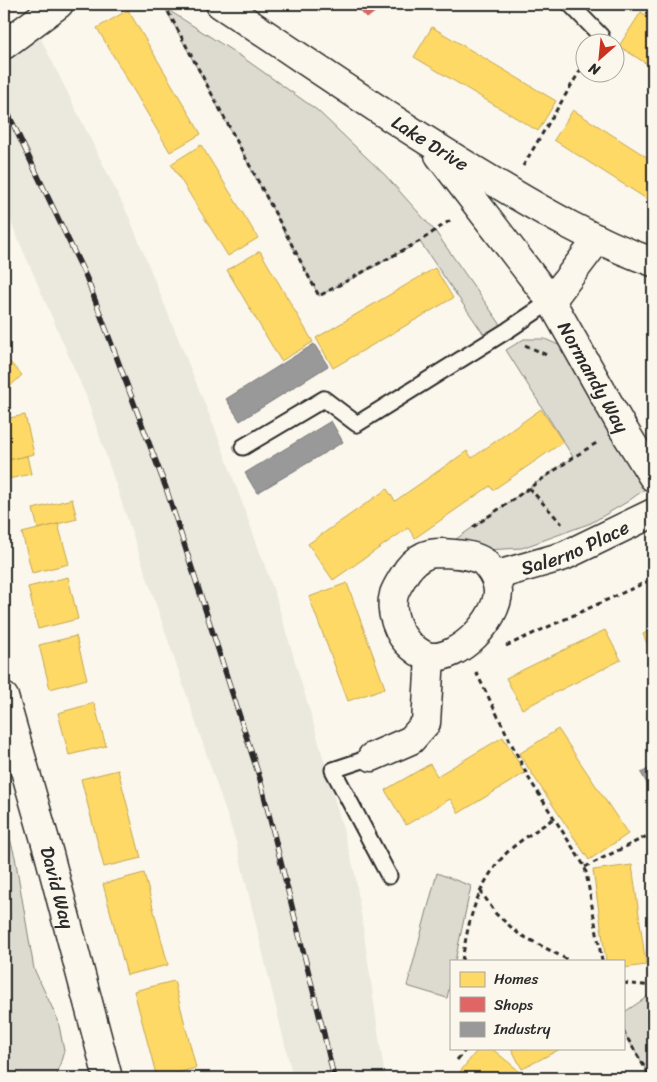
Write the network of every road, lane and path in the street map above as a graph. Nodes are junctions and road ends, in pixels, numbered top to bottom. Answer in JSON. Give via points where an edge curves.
{"nodes":[{"id":1,"x":59,"y":4,"type":"edge"},
{"id":2,"x":164,"y":4,"type":"edge"},
{"id":3,"x":220,"y":4,"type":"edge"},
{"id":4,"x":570,"y":4,"type":"edge"},
{"id":5,"x":597,"y":32,"type":"edge"},
{"id":6,"x":4,"y":45,"type":"edge"},
{"id":7,"x":574,"y":81,"type":"edge"},
{"id":8,"x":430,"y":144,"type":"junction"},
{"id":9,"x":509,"y":190,"type":"junction"},
{"id":10,"x":475,"y":202,"type":"junction"},
{"id":11,"x":598,"y":238,"type":"junction"},
{"id":12,"x":653,"y":262,"type":"edge"},
{"id":13,"x":550,"y":301,"type":"junction"},
{"id":14,"x":622,"y":427,"type":"junction"},
{"id":15,"x":243,"y":448,"type":"dead end"},
{"id":16,"x":653,"y":477,"type":"edge"},
{"id":17,"x":529,"y":488,"type":"junction"},
{"id":18,"x":653,"y":513,"type":"edge"},
{"id":19,"x":582,"y":548,"type":"junction"},
{"id":20,"x":443,"y":553,"type":"junction"},
{"id":21,"x":494,"y":576,"type":"junction"},
{"id":22,"x":653,"y":579,"type":"edge"},
{"id":23,"x":463,"y":646,"type":"junction"},
{"id":24,"x":499,"y":650,"type":"dead end"},
{"id":25,"x":430,"y":657,"type":"junction"},
{"id":26,"x":4,"y":697,"type":"edge"},
{"id":27,"x":372,"y":757,"type":"joint"},
{"id":28,"x":554,"y":818,"type":"junction"},
{"id":29,"x":653,"y":834,"type":"edge"},
{"id":30,"x":585,"y":867,"type":"junction"},
{"id":31,"x":389,"y":876,"type":"dead end"},
{"id":32,"x":480,"y":889,"type":"junction"},
{"id":33,"x":462,"y":960,"type":"edge"},
{"id":34,"x":568,"y":960,"type":"edge"},
{"id":35,"x":602,"y":960,"type":"edge"},
{"id":36,"x":624,"y":983,"type":"edge"},
{"id":37,"x":653,"y":986,"type":"edge"},
{"id":38,"x":624,"y":1033,"type":"edge"},
{"id":39,"x":465,"y":1050,"type":"edge"},
{"id":40,"x":457,"y":1060,"type":"dead end"},
{"id":41,"x":108,"y":1078,"type":"edge"},
{"id":42,"x":651,"y":1078,"type":"edge"}],
"edges":[{"from":1,"to":6,"type":"street"},
{"from":2,"to":10,"type":"path","via":[[319,296],[420,242]]},
{"from":3,"to":8,"type":"street","name":"Lake Drive"},
{"from":4,"to":5,"type":"lane"},
{"from":7,"to":9,"type":"path"},
{"from":8,"to":9,"type":"street","name":"Lake Drive"},
{"from":8,"to":10,"type":"street","name":"Normandy Way"},
{"from":9,"to":11,"type":"street","name":"Lake Drive"},
{"from":10,"to":13,"type":"street","name":"Normandy Way"},
{"from":11,"to":12,"type":"street","name":"Lake Drive"},
{"from":11,"to":13,"type":"street","name":"Normandy Way"},
{"from":13,"to":14,"type":"street","name":"Normandy Way"},
{"from":13,"to":15,"type":"lane","via":[[357,424],[324,399]]},
{"from":14,"to":16,"type":"street","name":"Normandy Way"},
{"from":14,"to":17,"type":"path"},
{"from":17,"to":19,"type":"path"},
{"from":17,"to":20,"type":"path","via":[[448,544]]},
{"from":18,"to":19,"type":"street","name":"Salerno Place"},
{"from":19,"to":21,"type":"street","name":"Salerno Place"},
{"from":20,"to":21,"type":"street","name":"Salerno Place","via":[[462,554],[484,562]]},
{"from":20,"to":25,"type":"street","name":"Salerno Place","via":[[426,555],[414,561],[394,595],[394,619],[399,630],[407,642]]},
{"from":21,"to":23,"type":"street","name":"Salerno Place","via":[[498,593],[494,606],[481,628]]},
{"from":22,"to":24,"type":"path"},
{"from":23,"to":25,"type":"street","name":"Salerno Place","via":[[443,656]]},
{"from":23,"to":28,"type":"path","via":[[528,777]]},
{"from":25,"to":27,"type":"street","via":[[426,723],[411,740]]},
{"from":26,"to":41,"type":"street","name":"David Way"},
{"from":27,"to":31,"type":"lane","via":[[333,770]]},
{"from":28,"to":30,"type":"path"},
{"from":28,"to":32,"type":"path","via":[[502,856]]},
{"from":29,"to":30,"type":"path"},
{"from":30,"to":35,"type":"path"},
{"from":32,"to":33,"type":"path","via":[[466,934]]},
{"from":32,"to":34,"type":"path","via":[[496,914],[519,934]]},
{"from":36,"to":37,"type":"path"},
{"from":38,"to":42,"type":"path"},
{"from":39,"to":40,"type":"path"}]}
